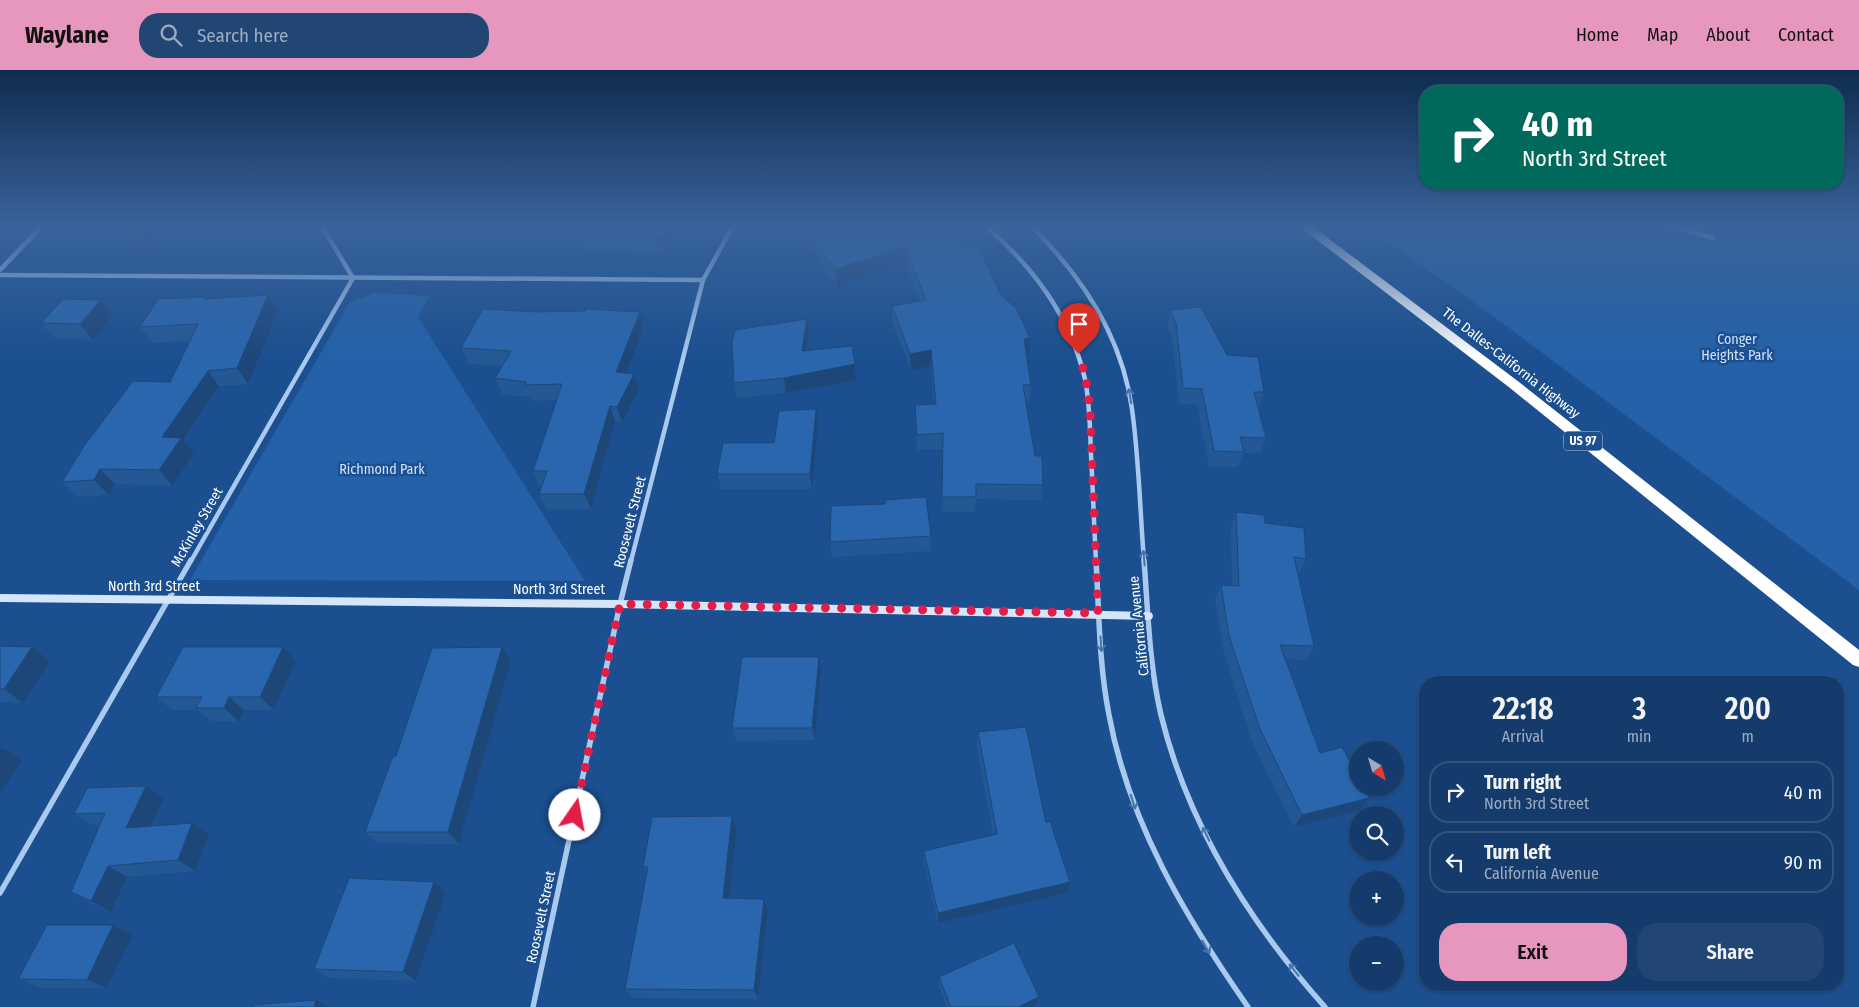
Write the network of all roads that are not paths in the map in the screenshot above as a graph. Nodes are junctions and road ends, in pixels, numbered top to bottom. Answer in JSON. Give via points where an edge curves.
{"nodes":[{"id":1,"x":349,"y":270,"type":"edge"},
{"id":2,"x":709,"y":270,"type":"edge"},
{"id":3,"x":1032,"y":270,"type":"edge"},
{"id":4,"x":1071,"y":270,"type":"edge"},
{"id":5,"x":1362,"y":270,"type":"edge"},
{"id":6,"x":0,"y":275,"type":"edge"},
{"id":7,"x":354,"y":278,"type":"junction"},
{"id":8,"x":703,"y":280,"type":"junction"},
{"id":9,"x":0,"y":598,"type":"edge"},
{"id":10,"x":168,"y":600,"type":"junction"},
{"id":11,"x":620,"y":604,"type":"junction"},
{"id":12,"x":1098,"y":613,"type":"junction"},
{"id":13,"x":1148,"y":616,"type":"junction"},
{"id":14,"x":1859,"y":660,"type":"edge"},
{"id":15,"x":0,"y":893,"type":"edge"},
{"id":16,"x":533,"y":1007,"type":"edge"},
{"id":17,"x":1248,"y":1007,"type":"edge"},
{"id":18,"x":1325,"y":1007,"type":"edge"}],
"edges":[{"from":1,"to":7,"type":"street"},
{"from":2,"to":8,"type":"street","name":"Roosevelt Street"},
{"from":3,"to":12,"type":"street","via":[[1054,300],[1079,354],[1086,380],[1090,408]]},
{"from":13,"to":4,"type":"street","name":"California Avenue","one_way":true,"via":[[1127,378],[1089,293]]},
{"from":5,"to":14,"type":"highway","name":"The Dalles-California Highway","number":"US 97"},
{"from":6,"to":7,"type":"street"},
{"from":7,"to":8,"type":"street"},
{"from":7,"to":10,"type":"street","name":"McKinley Street"},
{"from":8,"to":11,"type":"street","name":"Roosevelt Street"},
{"from":9,"to":10,"type":"street","name":"North 3rd Street"},
{"from":10,"to":11,"type":"street","name":"North 3rd Street"},
{"from":10,"to":15,"type":"street","name":"McKinley Street"},
{"from":11,"to":12,"type":"street","name":"North 3rd Street"},
{"from":11,"to":16,"type":"street","name":"Roosevelt Street"},
{"from":12,"to":13,"type":"street","name":"North 3rd Street"},
{"from":12,"to":17,"type":"street","one_way":true,"via":[[1112,735],[1135,809],[1167,881],[1210,954]]},
{"from":18,"to":13,"type":"street","name":"California Avenue","one_way":true,"via":[[1260,926],[1219,861],[1188,796],[1165,730]]}]}
